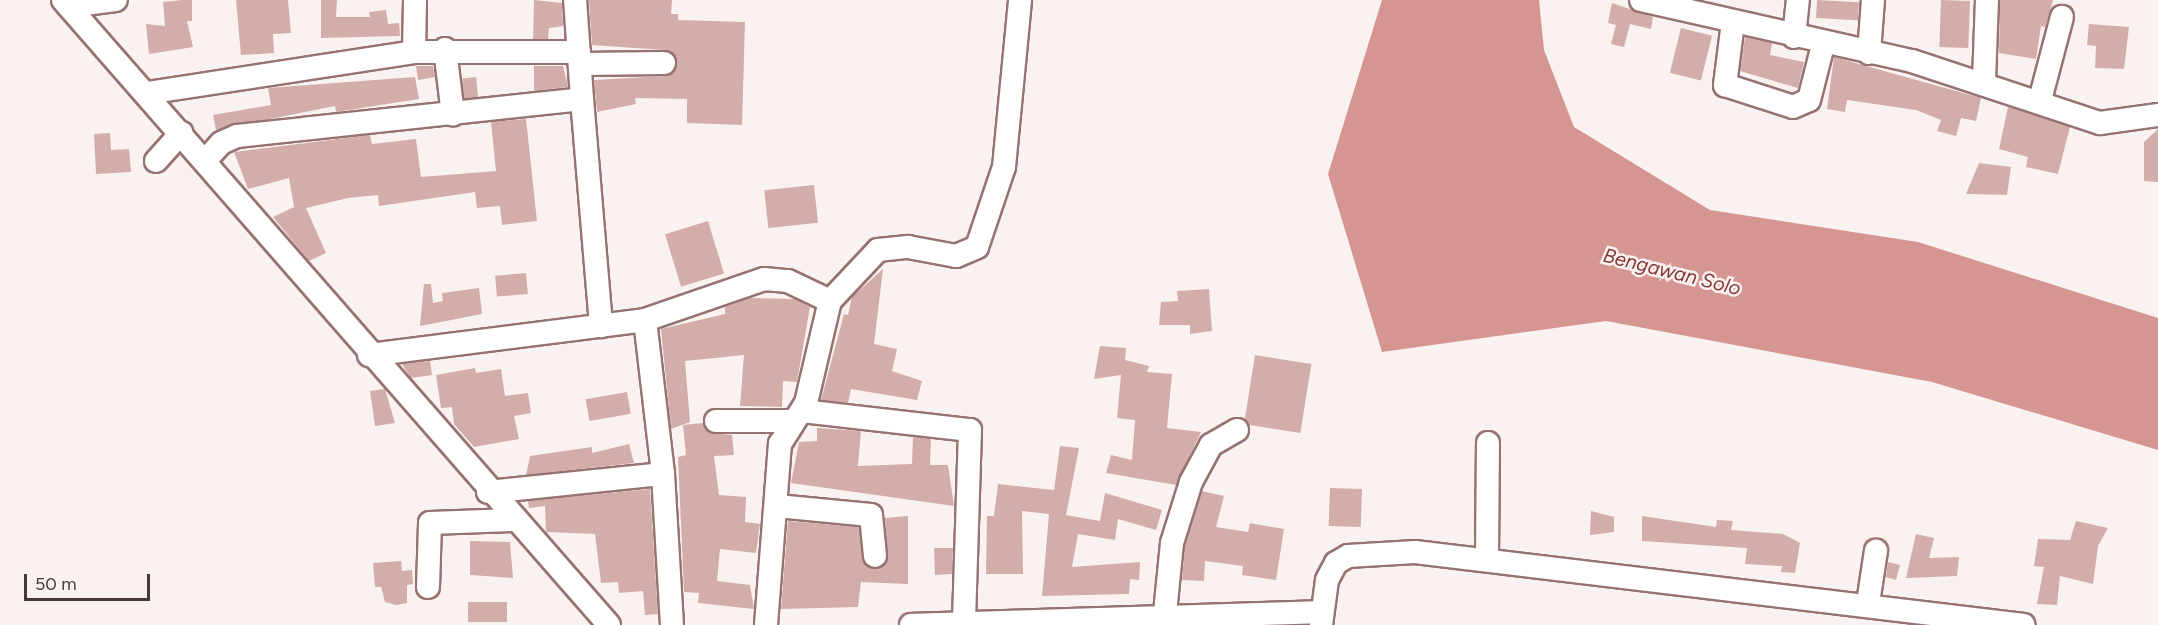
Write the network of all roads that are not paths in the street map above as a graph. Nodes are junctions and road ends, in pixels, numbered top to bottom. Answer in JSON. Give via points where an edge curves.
{"nodes":[{"id":1,"x":116,"y":0,"type":"edge"},
{"id":2,"x":415,"y":0,"type":"edge"},
{"id":3,"x":575,"y":0,"type":"edge"},
{"id":4,"x":1020,"y":0,"type":"edge"},
{"id":5,"x":1798,"y":0,"type":"edge"},
{"id":6,"x":1873,"y":0,"type":"edge"},
{"id":7,"x":1987,"y":0,"type":"edge"},
{"id":8,"x":1655,"y":1,"type":"edge"},
{"id":9,"x":66,"y":3,"type":"edge"},
{"id":10,"x":2062,"y":17,"type":"dead end"},
{"id":11,"x":1733,"y":22,"type":"junction"},
{"id":12,"x":1794,"y":36,"type":"junction"},
{"id":13,"x":1823,"y":45,"type":"junction"},
{"id":14,"x":445,"y":49,"type":"junction"},
{"id":15,"x":414,"y":52,"type":"junction"},
{"id":16,"x":1869,"y":53,"type":"junction"},
{"id":17,"x":579,"y":58,"type":"junction"},
{"id":18,"x":664,"y":63,"type":"dead end"},
{"id":19,"x":1984,"y":81,"type":"junction"},
{"id":20,"x":147,"y":93,"type":"junction"},
{"id":21,"x":582,"y":99,"type":"junction"},
{"id":22,"x":2040,"y":100,"type":"junction"},
{"id":23,"x":453,"y":115,"type":"junction"},
{"id":24,"x":2158,"y":115,"type":"edge"},
{"id":25,"x":181,"y":133,"type":"junction"},
{"id":26,"x":156,"y":161,"type":"dead end"},
{"id":27,"x":205,"y":161,"type":"junction"},
{"id":28,"x":830,"y":301,"type":"junction"},
{"id":29,"x":645,"y":320,"type":"junction"},
{"id":30,"x":601,"y":326,"type":"junction"},
{"id":31,"x":369,"y":355,"type":"junction"},
{"id":32,"x":797,"y":416,"type":"junction"},
{"id":33,"x":716,"y":421,"type":"dead end"},
{"id":34,"x":1237,"y":430,"type":"dead end"},
{"id":35,"x":1488,"y":443,"type":"dead end"},
{"id":36,"x":663,"y":474,"type":"junction"},
{"id":37,"x":488,"y":492,"type":"junction"},
{"id":38,"x":777,"y":506,"type":"junction"},
{"id":39,"x":513,"y":520,"type":"junction"},
{"id":40,"x":1876,"y":551,"type":"dead end"},
{"id":41,"x":875,"y":556,"type":"dead end"},
{"id":42,"x":1487,"y":556,"type":"junction"},
{"id":43,"x":428,"y":587,"type":"dead end"},
{"id":44,"x":1868,"y":603,"type":"junction"},
{"id":45,"x":1176,"y":617,"type":"edge"},
{"id":46,"x":1321,"y":619,"type":"edge"},
{"id":47,"x":964,"y":621,"type":"junction"},
{"id":48,"x":1979,"y":623,"type":"edge"},
{"id":49,"x":609,"y":625,"type":"edge"},
{"id":50,"x":672,"y":625,"type":"edge"},
{"id":51,"x":766,"y":625,"type":"edge"},
{"id":52,"x":911,"y":625,"type":"edge"},
{"id":53,"x":2024,"y":625,"type":"edge"}],
"edges":[{"from":1,"to":9,"type":"street"},
{"from":2,"to":15,"type":"street"},
{"from":3,"to":17,"type":"street"},
{"from":4,"to":28,"type":"street","via":[[1004,167],[977,247],[956,256],[908,247],[878,250]]},
{"from":5,"to":12,"type":"street"},
{"from":6,"to":16,"type":"street"},
{"from":7,"to":19,"type":"street"},
{"from":8,"to":11,"type":"street"},
{"from":9,"to":20,"type":"street"},
{"from":10,"to":22,"type":"street"},
{"from":11,"to":12,"type":"street"},
{"from":11,"to":13,"type":"street","via":[[1725,85],[1793,107],[1809,100]]},
{"from":12,"to":13,"type":"street"},
{"from":13,"to":16,"type":"street"},
{"from":14,"to":15,"type":"street"},
{"from":14,"to":17,"type":"street"},
{"from":14,"to":23,"type":"street"},
{"from":15,"to":20,"type":"street"},
{"from":16,"to":19,"type":"street"},
{"from":17,"to":18,"type":"street"},
{"from":17,"to":21,"type":"street"},
{"from":19,"to":22,"type":"street"},
{"from":20,"to":25,"type":"street"},
{"from":21,"to":23,"type":"street"},
{"from":21,"to":30,"type":"street"},
{"from":22,"to":24,"type":"street","via":[[2106,124]]},
{"from":23,"to":27,"type":"street","via":[[237,136],[221,144]]},
{"from":25,"to":26,"type":"street"},
{"from":25,"to":27,"type":"street"},
{"from":27,"to":31,"type":"street"},
{"from":28,"to":29,"type":"street","via":[[780,279],[764,279]]},
{"from":28,"to":32,"type":"street"},
{"from":29,"to":30,"type":"street"},
{"from":29,"to":36,"type":"street"},
{"from":30,"to":31,"type":"street"},
{"from":31,"to":37,"type":"street"},
{"from":32,"to":33,"type":"street"},
{"from":32,"to":38,"type":"street","via":[[780,444]]},
{"from":32,"to":47,"type":"street","via":[[969,430]]},
{"from":34,"to":45,"type":"street","via":[[1211,445],[1191,482],[1172,543]]},
{"from":35,"to":42,"type":"street"},
{"from":36,"to":37,"type":"street"},
{"from":36,"to":50,"type":"street"},
{"from":37,"to":39,"type":"street"},
{"from":38,"to":41,"type":"street","via":[[871,515]]},
{"from":38,"to":51,"type":"street"},
{"from":39,"to":43,"type":"street","via":[[430,523]]},
{"from":39,"to":49,"type":"street"},
{"from":40,"to":44,"type":"street"},
{"from":42,"to":44,"type":"street"},
{"from":42,"to":46,"type":"street","via":[[1415,552],[1348,556],[1332,568]]},
{"from":44,"to":48,"type":"street"},
{"from":45,"to":46,"type":"street"},
{"from":45,"to":47,"type":"street"},
{"from":47,"to":52,"type":"street"},
{"from":48,"to":53,"type":"street"}]}
